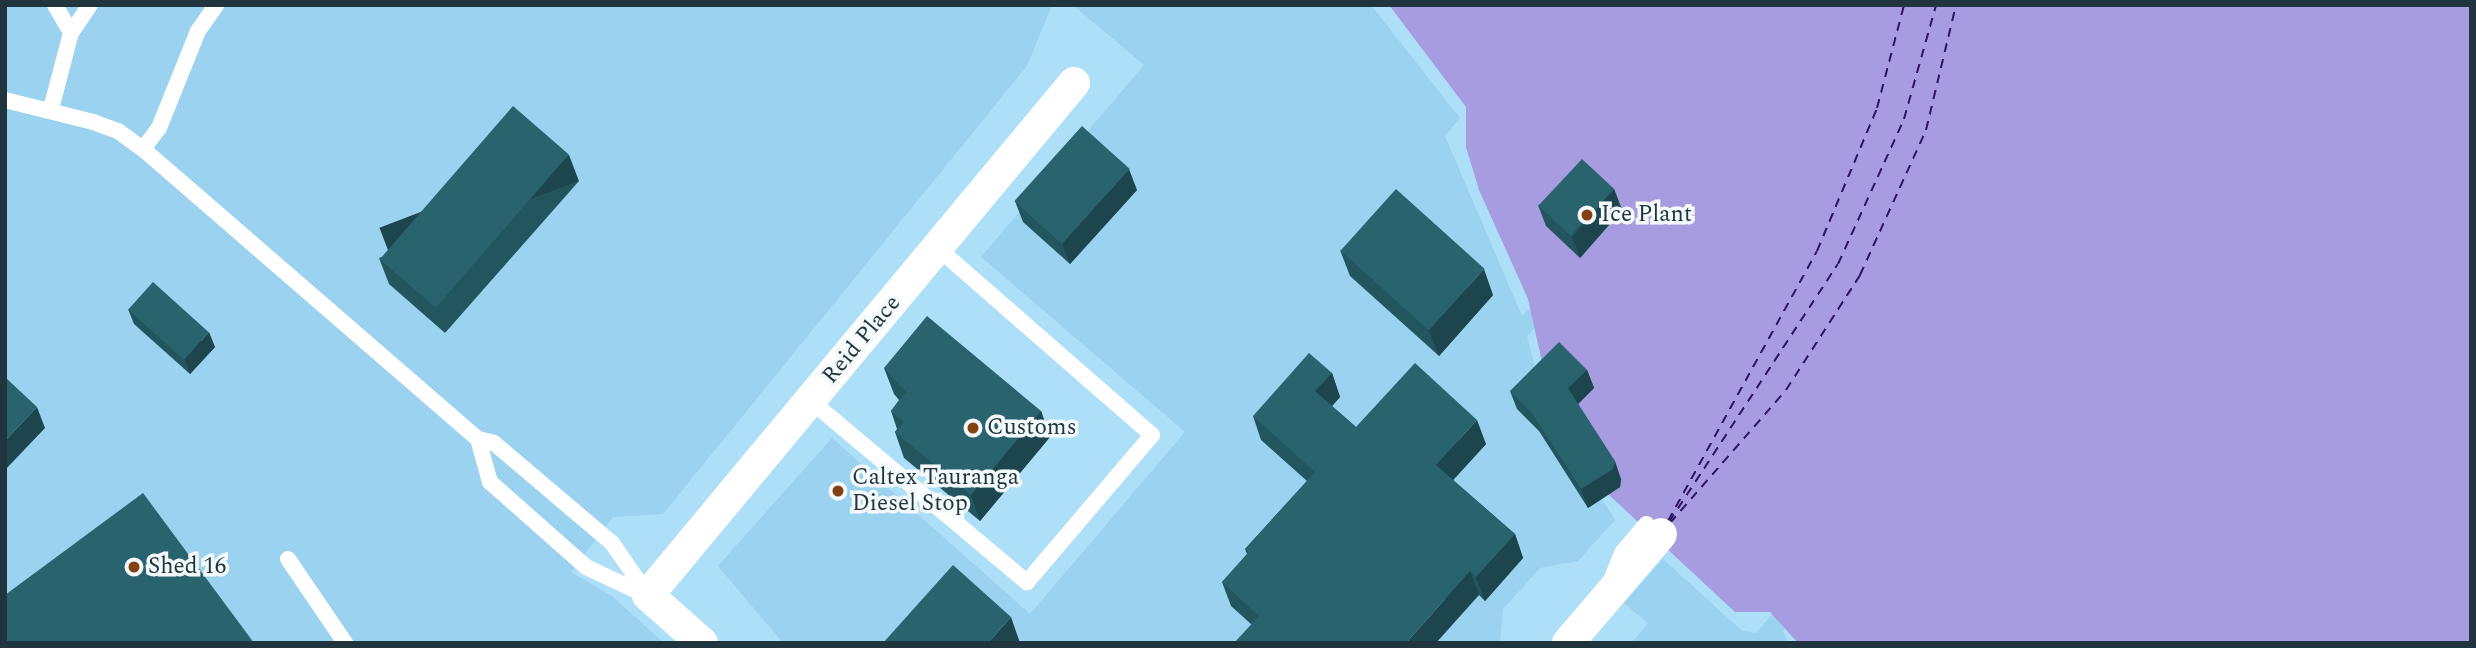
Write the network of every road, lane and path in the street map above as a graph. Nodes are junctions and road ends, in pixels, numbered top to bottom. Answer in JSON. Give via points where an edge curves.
{"nodes":[{"id":1,"x":55,"y":5,"type":"edge"},
{"id":2,"x":90,"y":5,"type":"edge"},
{"id":3,"x":216,"y":5,"type":"edge"},
{"id":4,"x":71,"y":33,"type":"junction"},
{"id":5,"x":1074,"y":83,"type":"dead end"},
{"id":6,"x":5,"y":100,"type":"edge"},
{"id":7,"x":51,"y":109,"type":"junction"},
{"id":8,"x":142,"y":149,"type":"junction"},
{"id":9,"x":938,"y":248,"type":"junction"},
{"id":10,"x":811,"y":401,"type":"junction"},
{"id":11,"x":478,"y":439,"type":"junction"},
{"id":12,"x":1654,"y":529,"type":"dead end"},
{"id":13,"x":288,"y":559,"type":"dead end"},
{"id":14,"x":648,"y":595,"type":"junction"},
{"id":15,"x":345,"y":643,"type":"edge"},
{"id":16,"x":702,"y":643,"type":"edge"},
{"id":17,"x":1568,"y":643,"type":"edge"}],
"edges":[{"from":1,"to":4,"type":"lane"},
{"from":2,"to":4,"type":"lane"},
{"from":3,"to":8,"type":"lane","via":[[198,31],[159,128]]},
{"from":4,"to":7,"type":"lane"},
{"from":5,"to":9,"type":"street","name":"Reid Place"},
{"from":6,"to":7,"type":"lane"},
{"from":7,"to":8,"type":"lane","via":[[118,131]]},
{"from":8,"to":11,"type":"lane"},
{"from":9,"to":10,"type":"street","name":"Reid Place"},
{"from":9,"to":10,"type":"lane","via":[[1152,435],[1027,582]]},
{"from":10,"to":14,"type":"street","name":"Reid Place"},
{"from":11,"to":14,"type":"lane","via":[[494,443],[612,543]]},
{"from":11,"to":14,"type":"lane","via":[[490,482],[586,567]]},
{"from":12,"to":17,"type":"street"},
{"from":13,"to":15,"type":"lane"},
{"from":14,"to":16,"type":"street"}]}
